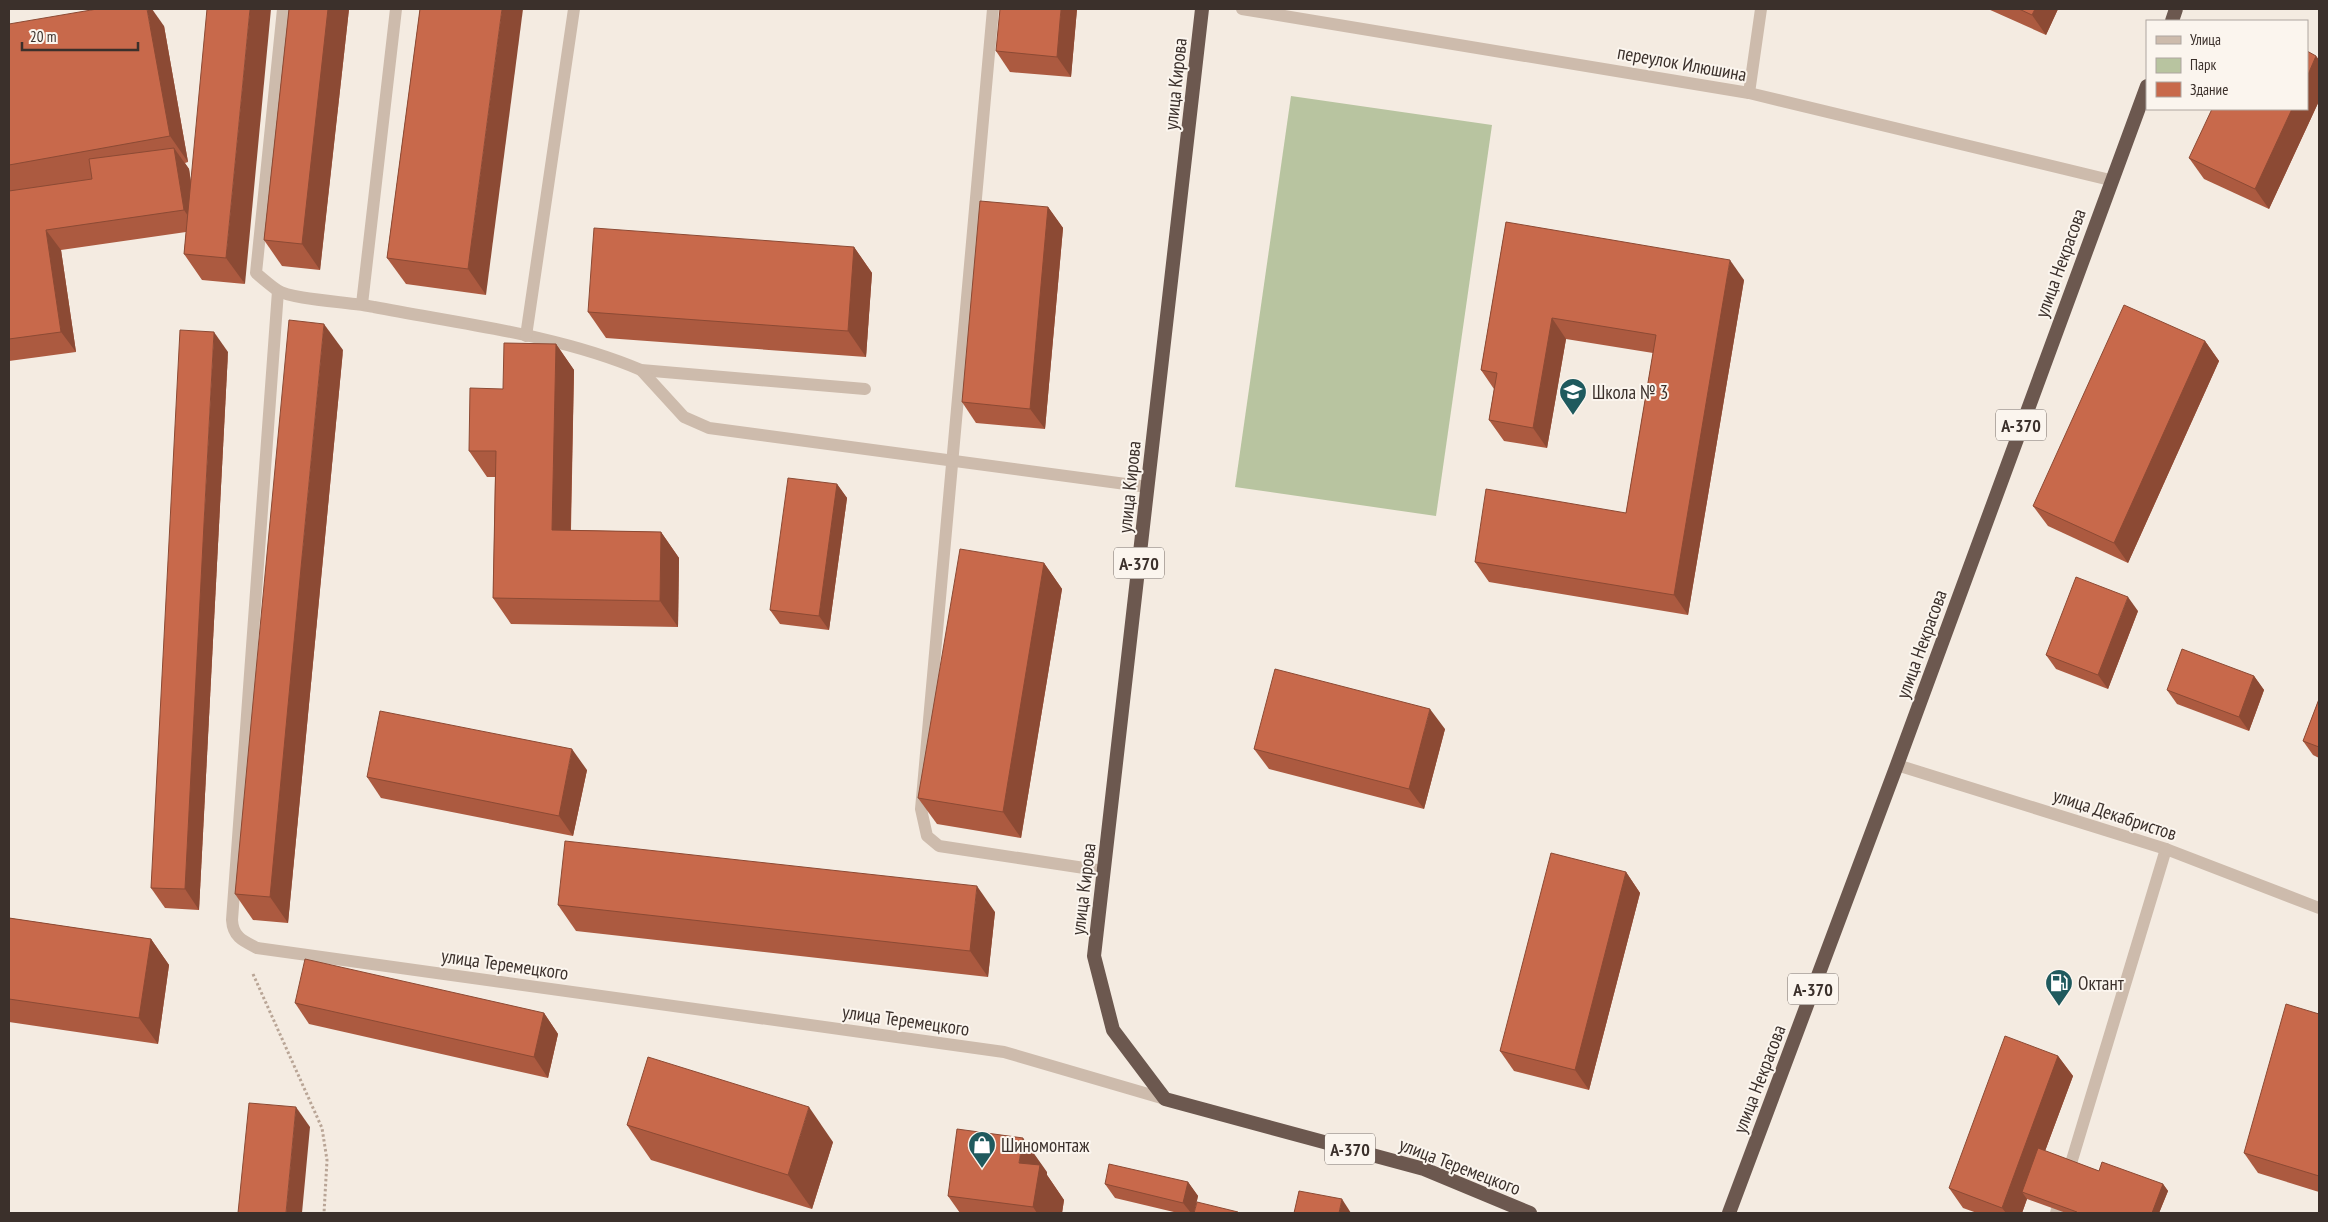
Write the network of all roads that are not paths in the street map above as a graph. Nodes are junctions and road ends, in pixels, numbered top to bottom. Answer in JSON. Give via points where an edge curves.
{"nodes":[{"id":1,"x":283,"y":9,"type":"edge"},
{"id":2,"x":396,"y":9,"type":"edge"},
{"id":3,"x":574,"y":9,"type":"edge"},
{"id":4,"x":994,"y":9,"type":"edge"},
{"id":5,"x":1202,"y":9,"type":"edge"},
{"id":6,"x":1242,"y":9,"type":"edge"},
{"id":7,"x":1761,"y":9,"type":"edge"},
{"id":8,"x":2146,"y":89,"type":"edge"},
{"id":9,"x":1748,"y":92,"type":"junction"},
{"id":10,"x":2110,"y":180,"type":"junction"},
{"id":11,"x":278,"y":291,"type":"junction"},
{"id":12,"x":362,"y":304,"type":"junction"},
{"id":13,"x":526,"y":336,"type":"junction"},
{"id":14,"x":641,"y":370,"type":"junction"},
{"id":15,"x":865,"y":389,"type":"dead end"},
{"id":16,"x":952,"y":460,"type":"junction"},
{"id":17,"x":1148,"y":487,"type":"junction"},
{"id":18,"x":1897,"y":765,"type":"junction"},
{"id":19,"x":2166,"y":850,"type":"junction"},
{"id":20,"x":1104,"y":871,"type":"junction"},
{"id":21,"x":2319,"y":908,"type":"edge"},
{"id":22,"x":1165,"y":1099,"type":"junction"},
{"id":23,"x":1530,"y":1213,"type":"edge"},
{"id":24,"x":1729,"y":1213,"type":"edge"},
{"id":25,"x":2056,"y":1213,"type":"edge"}],
"edges":[{"from":1,"to":11,"type":"street","via":[[256,273]]},
{"from":2,"to":12,"type":"street"},
{"from":3,"to":13,"type":"street"},
{"from":4,"to":16,"type":"street"},
{"from":5,"to":17,"type":"highway","name":"улица Кирова","number":"А-370"},
{"from":6,"to":9,"type":"street","name":"переулок Илюшина"},
{"from":7,"to":9,"type":"street"},
{"from":8,"to":10,"type":"highway","name":"улица Некрасова","number":"А-370"},
{"from":9,"to":10,"type":"street","name":"переулок Илюшина"},
{"from":10,"to":18,"type":"highway","name":"улица Некрасова","number":"А-370"},
{"from":11,"to":12,"type":"street"},
{"from":11,"to":22,"type":"street","name":"улица Теремецкого","via":[[232,920],[236,936],[257,948],[1004,1052]]},
{"from":12,"to":13,"type":"street"},
{"from":13,"to":14,"type":"street","via":[[614,359]]},
{"from":14,"to":15,"type":"street"},
{"from":14,"to":16,"type":"street","via":[[684,417],[709,428]]},
{"from":16,"to":17,"type":"street"},
{"from":16,"to":20,"type":"street","via":[[921,809],[927,836],[939,846]]},
{"from":17,"to":20,"type":"highway","name":"улица Кирова","number":"А-370"},
{"from":18,"to":19,"type":"street","name":"улица Декабристов"},
{"from":18,"to":24,"type":"highway","name":"улица Некрасова","number":"А-370"},
{"from":19,"to":21,"type":"street","name":"улица Декабристов"},
{"from":19,"to":25,"type":"street"},
{"from":20,"to":22,"type":"highway","name":"улица Кирова","number":"А-370","via":[[1094,956],[1113,1030]]},
{"from":22,"to":23,"type":"highway","name":"улица Теремецкого","number":"А-370","via":[[1424,1168]]}]}
